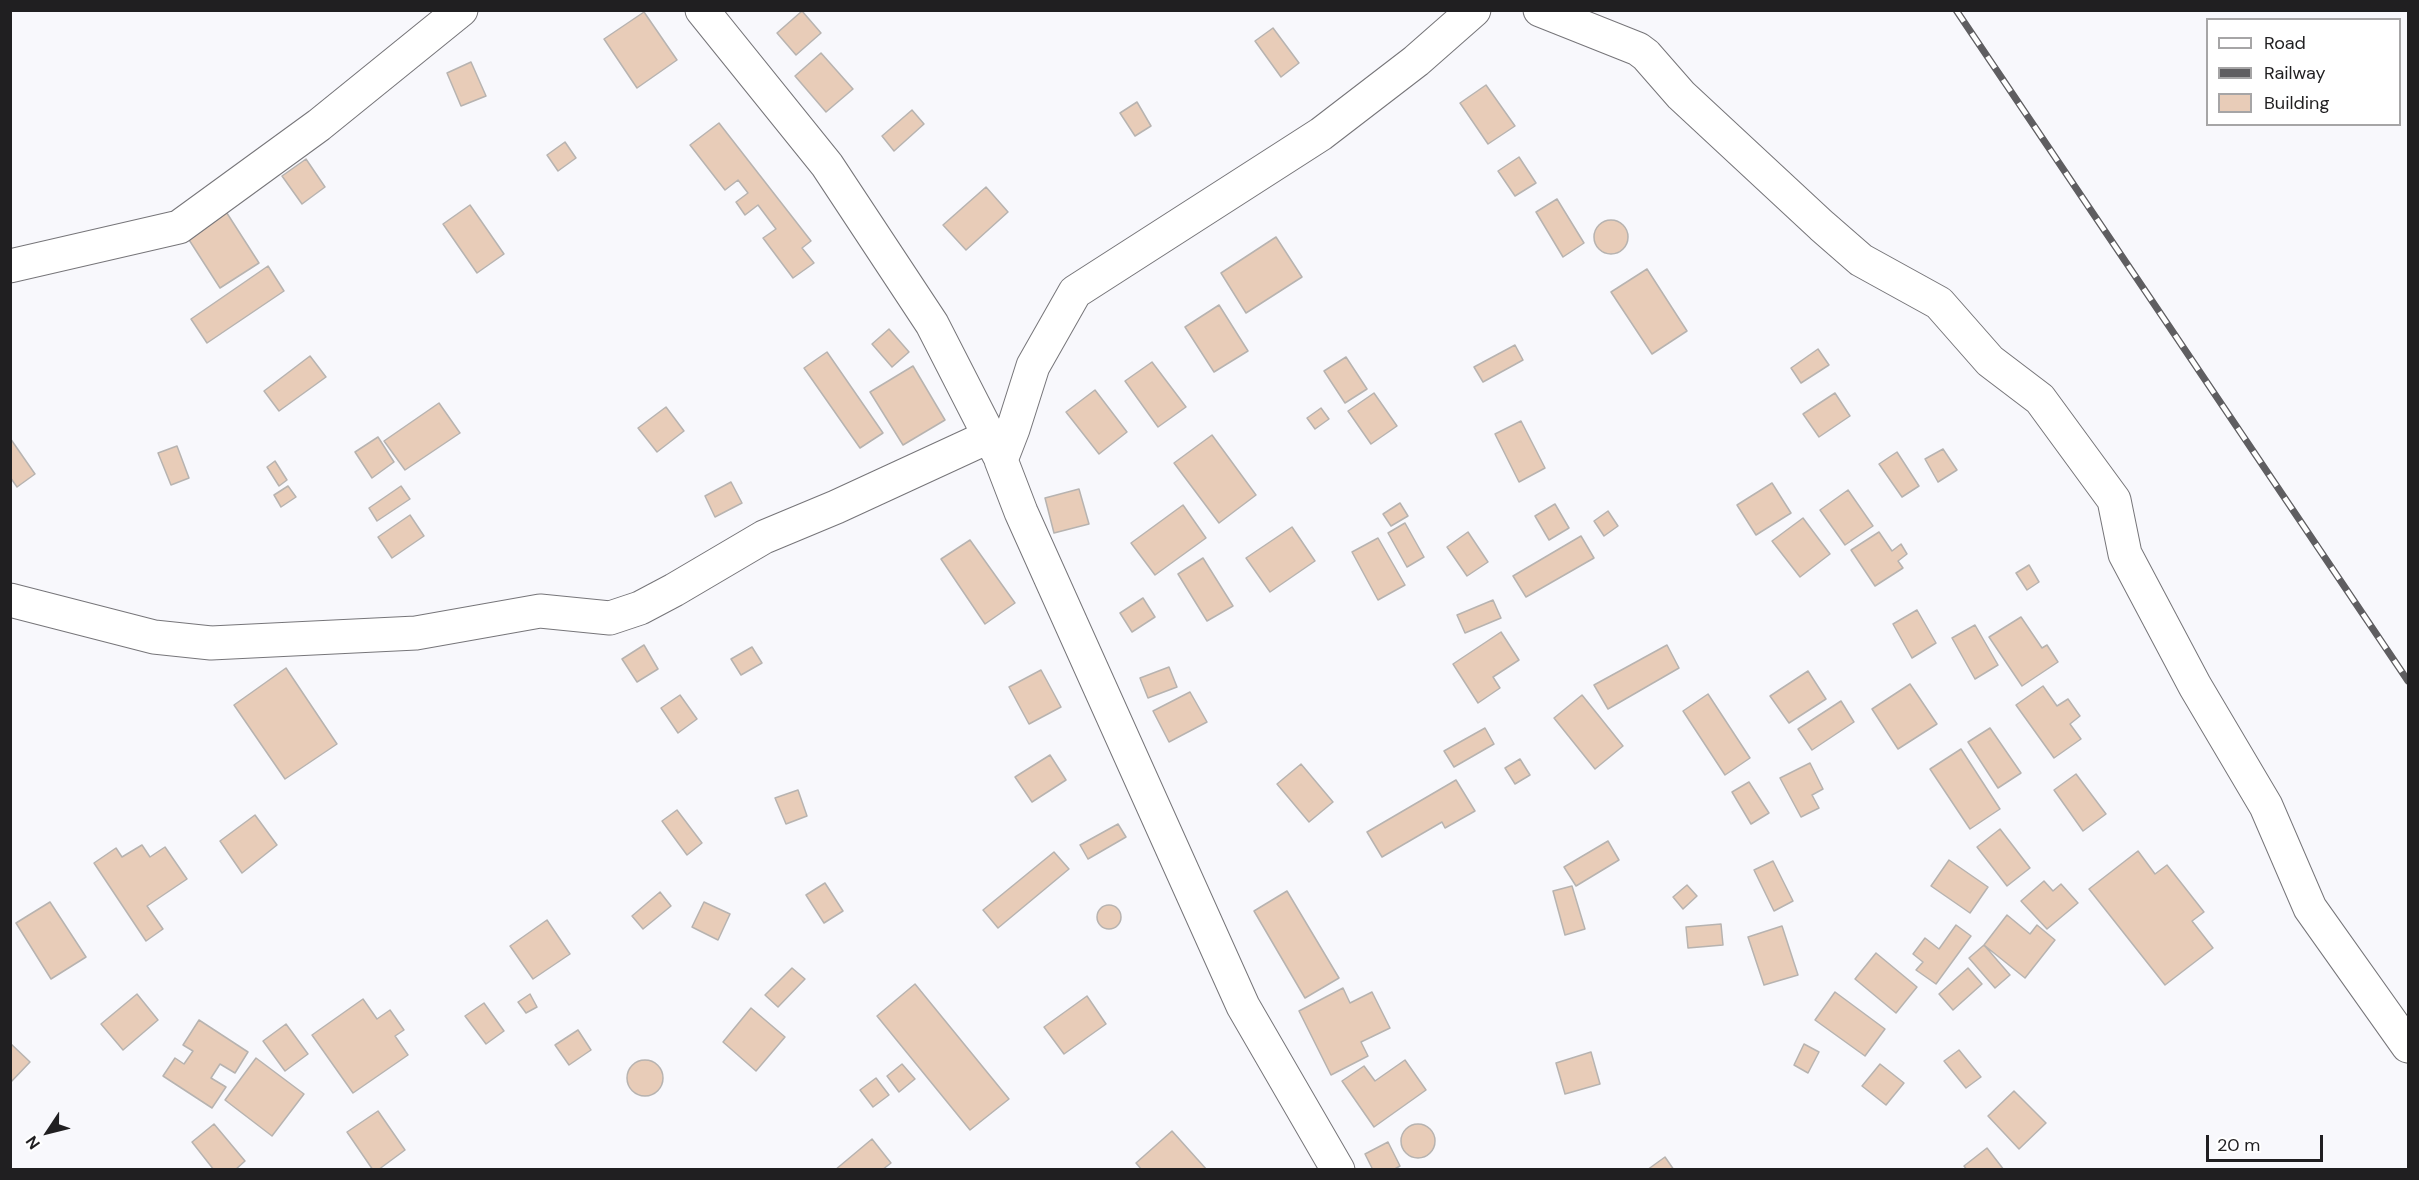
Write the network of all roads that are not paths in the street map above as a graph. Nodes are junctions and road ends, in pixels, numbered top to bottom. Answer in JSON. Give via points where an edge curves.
{"nodes":[{"id":1,"x":461,"y":10,"type":"edge"},
{"id":2,"x":702,"y":10,"type":"edge"},
{"id":3,"x":1474,"y":10,"type":"edge"},
{"id":4,"x":1540,"y":10,"type":"edge"},
{"id":5,"x":10,"y":266,"type":"edge"},
{"id":6,"x":995,"y":448,"type":"junction"},
{"id":7,"x":10,"y":600,"type":"edge"},
{"id":8,"x":2409,"y":1046,"type":"edge"},
{"id":9,"x":1338,"y":1170,"type":"edge"}],
"edges":[{"from":1,"to":5,"type":"street","via":[[319,125],[179,227]]},
{"from":2,"to":6,"type":"street","via":[[827,165],[932,324]]},
{"from":3,"to":6,"type":"street","via":[[1416,61],[1321,134],[1075,292],[1033,366],[1013,429]]},
{"from":4,"to":8,"type":"street","via":[[1646,55],[1681,95],[1822,226],[1861,260],[1939,303],[1990,361],[2040,399],[2114,500],[2125,554],[2195,686],[2266,806],[2310,908]]},
{"from":6,"to":7,"type":"street","via":[[764,537],[640,608],[610,618],[540,611],[416,633],[212,643],[154,637]]},
{"from":6,"to":9,"type":"street","via":[[1243,1006]]}]}
